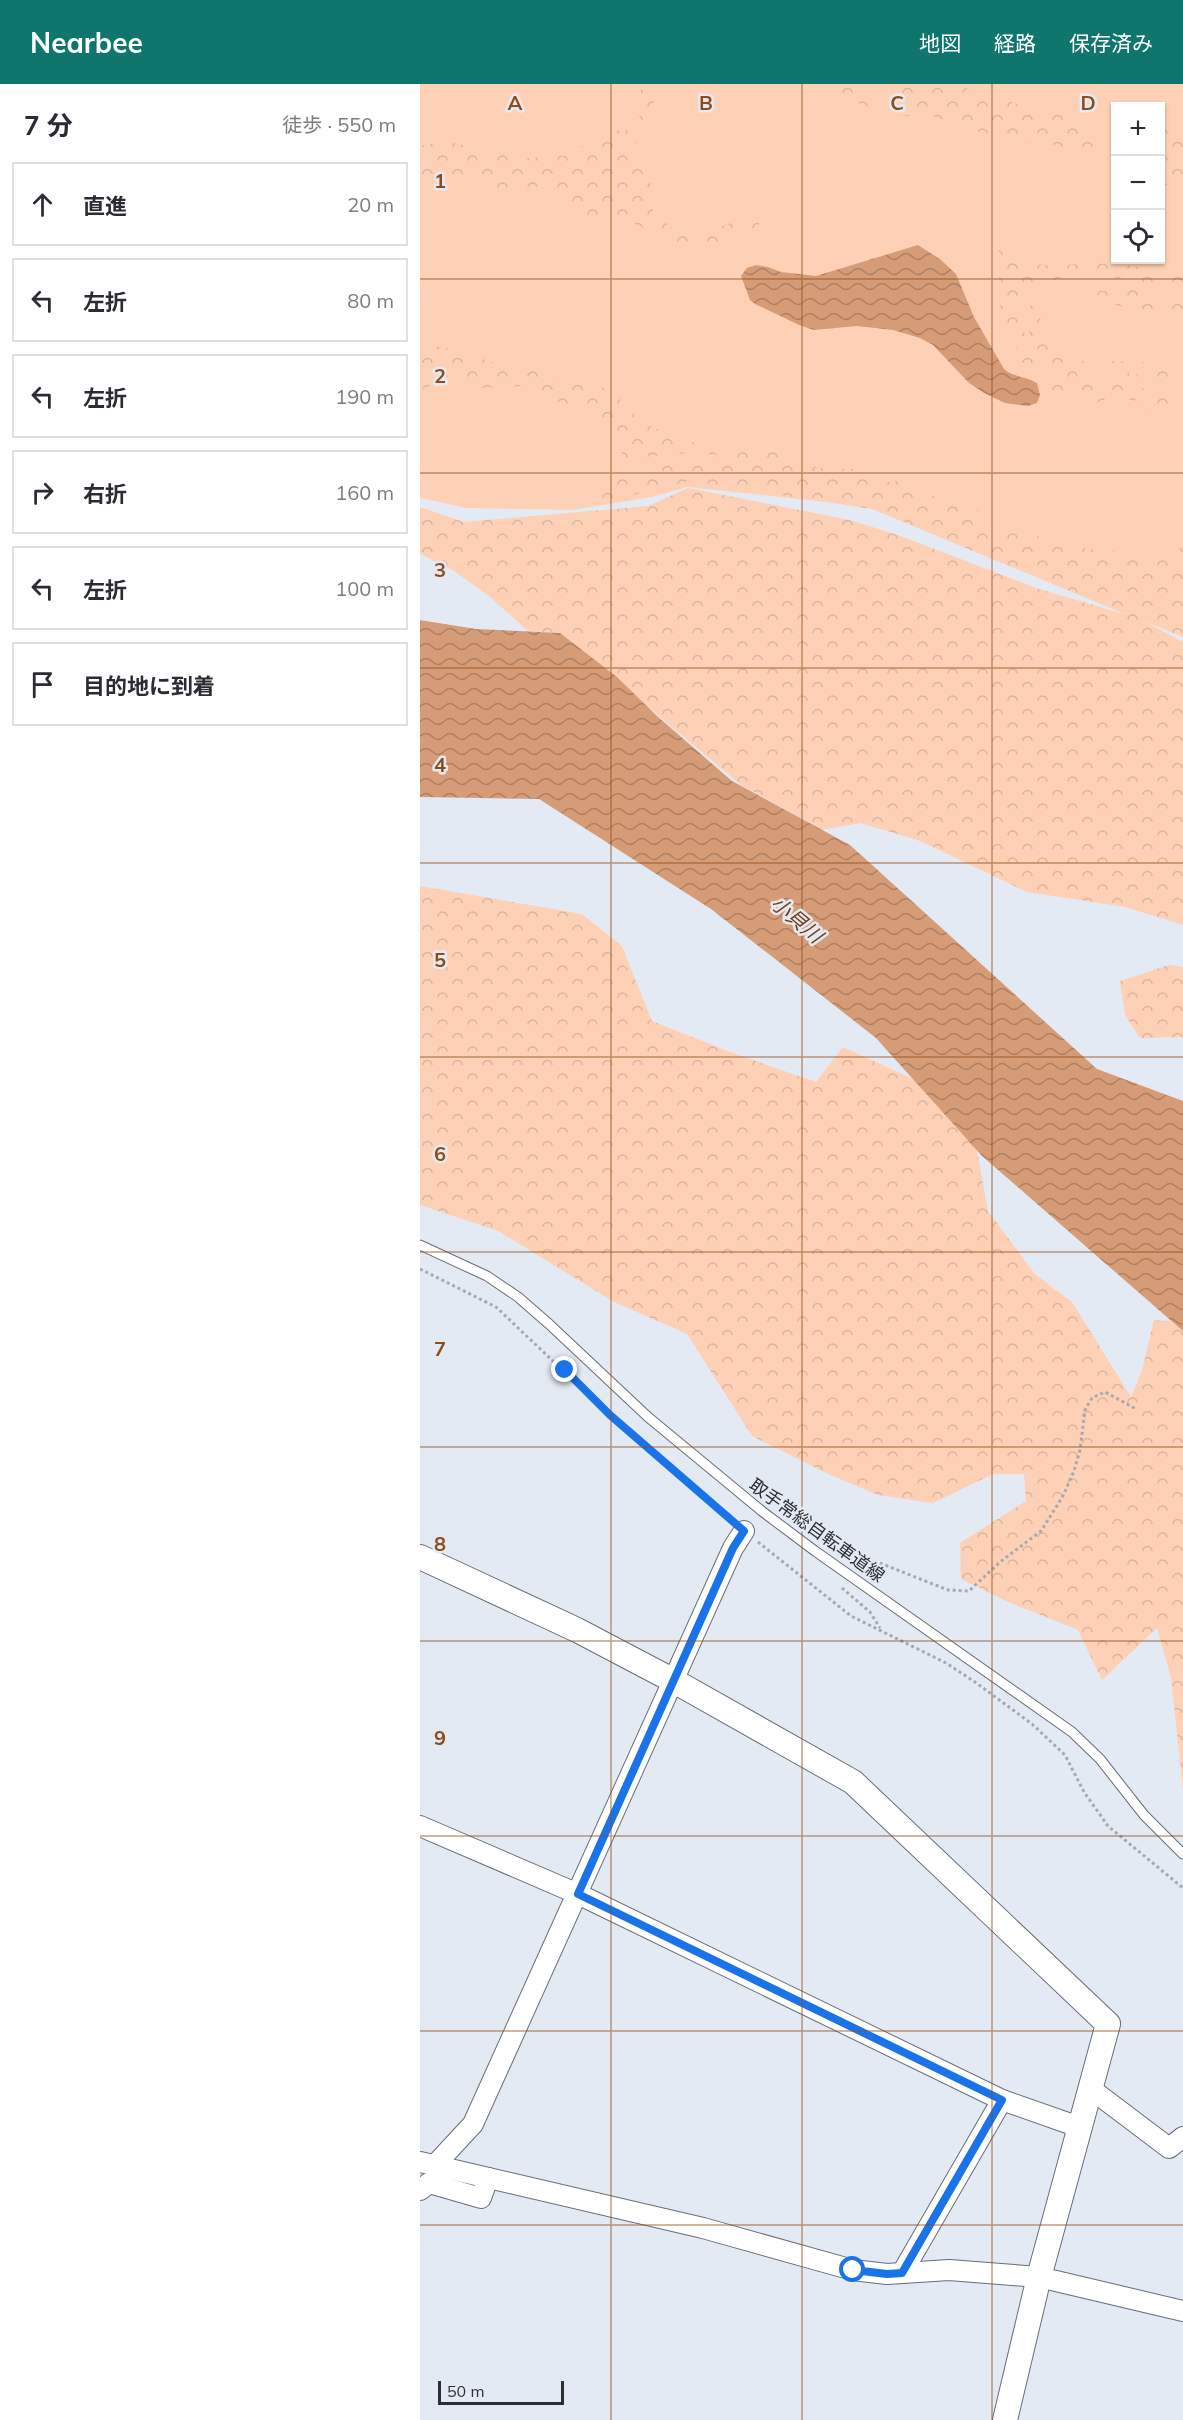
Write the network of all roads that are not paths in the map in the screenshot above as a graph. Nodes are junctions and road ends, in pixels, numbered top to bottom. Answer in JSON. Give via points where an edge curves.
{"nodes":[{"id":1,"x":420,"y":1245,"type":"edge"},
{"id":2,"x":744,"y":1531,"type":"road end"},
{"id":3,"x":420,"y":1557,"type":"edge"},
{"id":4,"x":674,"y":1681,"type":"junction"},
{"id":5,"x":420,"y":1826,"type":"edge"},
{"id":6,"x":1183,"y":1854,"type":"edge"},
{"id":7,"x":578,"y":1894,"type":"junction"},
{"id":8,"x":1091,"y":2089,"type":"junction"},
{"id":9,"x":1002,"y":2100,"type":"junction"},
{"id":10,"x":1079,"y":2127,"type":"junction"},
{"id":11,"x":1183,"y":2137,"type":"edge"},
{"id":12,"x":427,"y":2164,"type":"edge"},
{"id":13,"x":488,"y":2178,"type":"junction"},
{"id":14,"x":420,"y":2190,"type":"edge"},
{"id":15,"x":902,"y":2273,"type":"junction"},
{"id":16,"x":1039,"y":2277,"type":"junction"},
{"id":17,"x":1183,"y":2311,"type":"edge"},
{"id":18,"x":1005,"y":2420,"type":"edge"}],
"edges":[{"from":1,"to":6,"type":"lane","name":"取手常総自転車道線","via":[[487,1276],[518,1297],[725,1482],[809,1547],[1072,1732]]},
{"from":2,"to":4,"type":"street"},
{"from":3,"to":4,"type":"street","via":[[577,1630]]},
{"from":4,"to":7,"type":"street"},
{"from":4,"to":8,"type":"street","via":[[853,1782],[1108,2024]]},
{"from":5,"to":7,"type":"street"},
{"from":7,"to":9,"type":"street"},
{"from":7,"to":12,"type":"street","via":[[473,2124]]},
{"from":8,"to":10,"type":"street"},
{"from":8,"to":11,"type":"street","via":[[1169,2148]]},
{"from":9,"to":10,"type":"street"},
{"from":9,"to":15,"type":"street"},
{"from":10,"to":16,"type":"street"},
{"from":12,"to":13,"type":"street"},
{"from":13,"to":14,"type":"street","via":[[481,2198],[429,2183]]},
{"from":13,"to":15,"type":"street","via":[[703,2228],[853,2270]]},
{"from":15,"to":16,"type":"street","via":[[949,2270]]},
{"from":16,"to":17,"type":"street"},
{"from":16,"to":18,"type":"street"}]}
